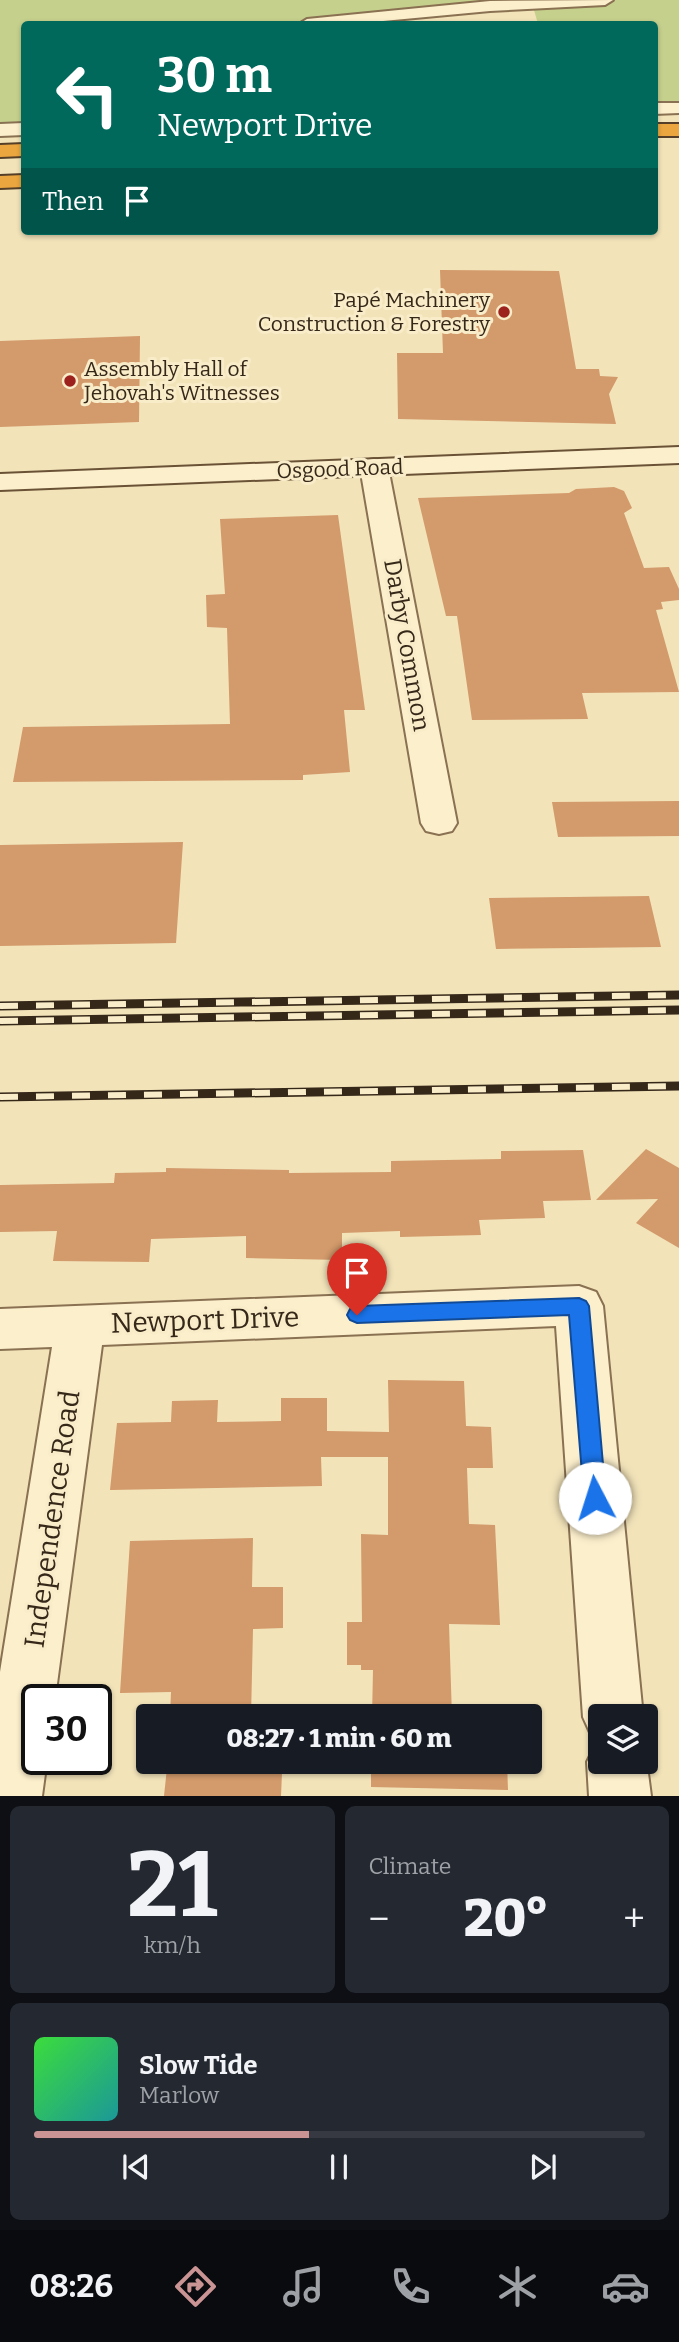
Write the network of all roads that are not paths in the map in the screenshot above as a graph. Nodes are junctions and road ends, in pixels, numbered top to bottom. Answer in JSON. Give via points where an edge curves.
{"nodes":[{"id":1,"x":606,"y":0,"type":"edge"},
{"id":2,"x":338,"y":21,"type":"edge"},
{"id":3,"x":679,"y":108,"type":"edge"},
{"id":4,"x":658,"y":109,"type":"edge"},
{"id":5,"x":21,"y":129,"type":"edge"},
{"id":6,"x":0,"y":130,"type":"edge"},
{"id":7,"x":658,"y":130,"type":"edge"},
{"id":8,"x":679,"y":130,"type":"edge"},
{"id":9,"x":21,"y":150,"type":"edge"},
{"id":10,"x":0,"y":152,"type":"edge"},
{"id":11,"x":21,"y":181,"type":"edge"},
{"id":12,"x":0,"y":182,"type":"edge"},
{"id":13,"x":679,"y":454,"type":"edge"},
{"id":14,"x":374,"y":467,"type":"junction"},
{"id":15,"x":0,"y":482,"type":"edge"},
{"id":16,"x":439,"y":823,"type":"dead end"},
{"id":17,"x":80,"y":1325,"type":"junction"},
{"id":18,"x":0,"y":1329,"type":"edge"},
{"id":19,"x":612,"y":1704,"type":"edge"},
{"id":20,"x":618,"y":1774,"type":"edge"},
{"id":21,"x":11,"y":1796,"type":"edge"},
{"id":22,"x":620,"y":1796,"type":"edge"},
{"id":23,"x":643,"y":1796,"type":"edge"}],
"edges":[{"from":1,"to":2,"type":"street"},
{"from":3,"to":4,"type":"street"},
{"from":5,"to":6,"type":"street"},
{"from":7,"to":8,"type":"highway"},
{"from":9,"to":10,"type":"highway"},
{"from":11,"to":12,"type":"highway"},
{"from":13,"to":14,"type":"street","name":"Osgood Road"},
{"from":14,"to":15,"type":"street","name":"Osgood Road"},
{"from":14,"to":16,"type":"street","name":"Darby Common"},
{"from":17,"to":18,"type":"street","name":"Newport Drive"},
{"from":17,"to":19,"type":"street","name":"Newport Drive","via":[[579,1306]]},
{"from":17,"to":21,"type":"street","name":"Independence Road"},
{"from":20,"to":22,"type":"street"},
{"from":22,"to":23,"type":"street"}]}
